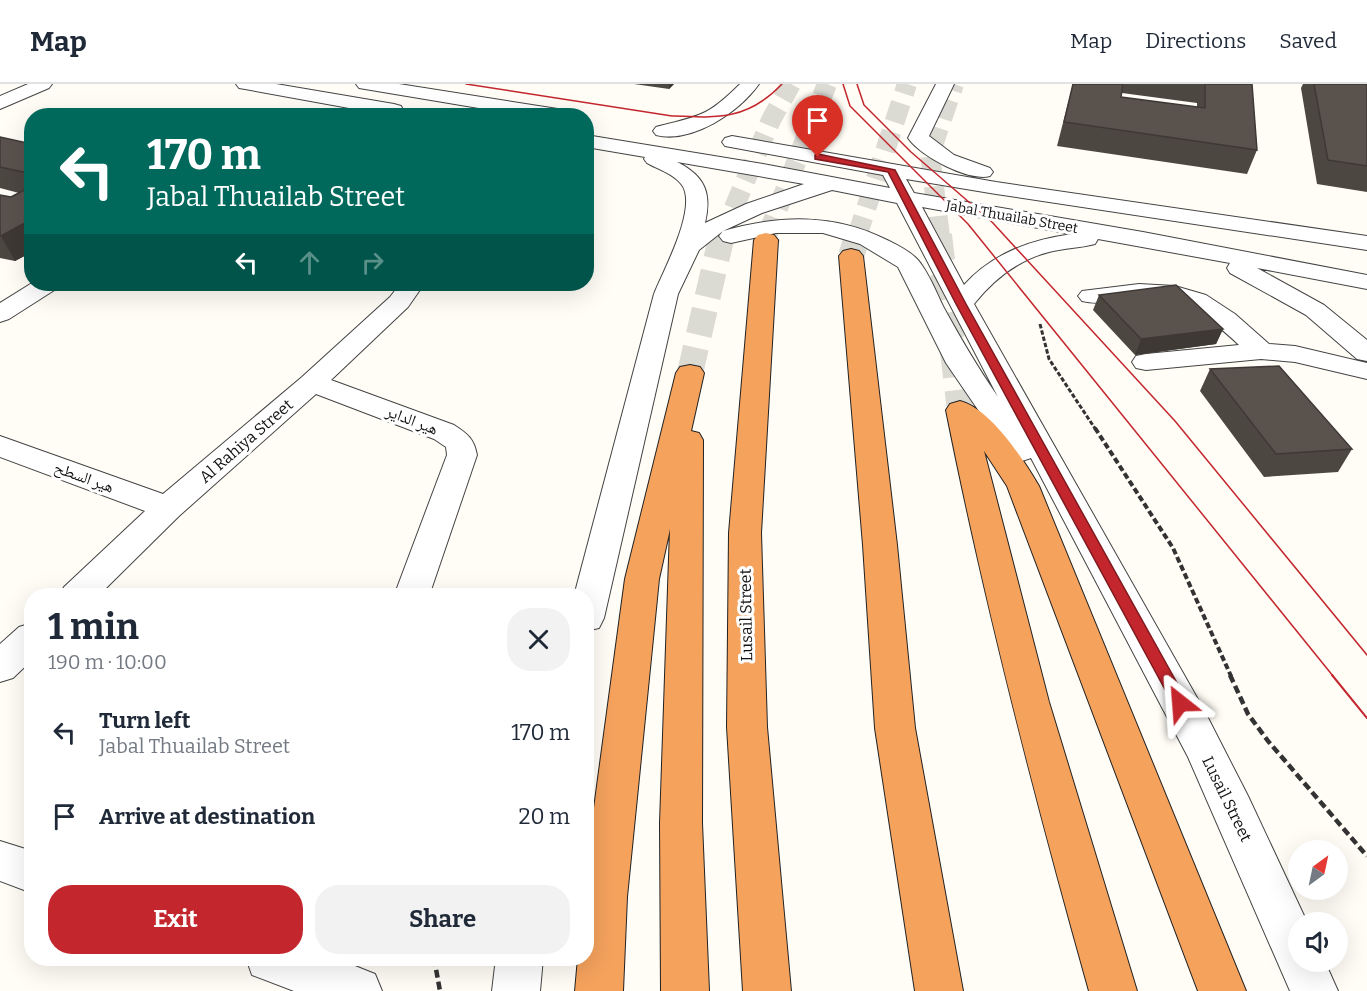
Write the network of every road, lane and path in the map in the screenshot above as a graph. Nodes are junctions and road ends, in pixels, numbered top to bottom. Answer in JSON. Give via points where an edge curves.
{"nodes":[{"id":1,"x":245,"y":84,"type":"edge"},
{"id":2,"x":365,"y":84,"type":"edge"},
{"id":3,"x":750,"y":84,"type":"edge"},
{"id":4,"x":945,"y":84,"type":"edge"},
{"id":5,"x":50,"y":85,"type":"edge"},
{"id":6,"x":300,"y":93,"type":"junction"},
{"id":7,"x":0,"y":103,"type":"edge"},
{"id":8,"x":375,"y":106,"type":"junction"},
{"id":9,"x":295,"y":108,"type":"edge"},
{"id":10,"x":368,"y":108,"type":"edge"},
{"id":11,"x":386,"y":108,"type":"edge"},
{"id":12,"x":514,"y":108,"type":"edge"},
{"id":13,"x":641,"y":128,"type":"dead end"},
{"id":14,"x":663,"y":131,"type":"junction"},
{"id":15,"x":594,"y":142,"type":"edge"},
{"id":16,"x":625,"y":147,"type":"junction"},
{"id":17,"x":884,"y":169,"type":"junction"},
{"id":18,"x":831,"y":183,"type":"junction"},
{"id":19,"x":1062,"y":198,"type":"junction"},
{"id":20,"x":906,"y":199,"type":"junction"},
{"id":21,"x":1143,"y":239,"type":"junction"},
{"id":22,"x":766,"y":240,"type":"tunnel mouth"},
{"id":23,"x":1367,"y":244,"type":"edge"},
{"id":24,"x":1184,"y":247,"type":"junction"},
{"id":25,"x":851,"y":256,"type":"tunnel mouth"},
{"id":26,"x":679,"y":263,"type":"junction"},
{"id":27,"x":1367,"y":282,"type":"edge"},
{"id":28,"x":36,"y":291,"type":"edge"},
{"id":29,"x":407,"y":291,"type":"edge"},
{"id":30,"x":1090,"y":296,"type":"dead end"},
{"id":31,"x":961,"y":304,"type":"junction"},
{"id":32,"x":0,"y":314,"type":"edge"},
{"id":33,"x":1040,"y":324,"type":"dead end"},
{"id":34,"x":1261,"y":351,"type":"junction"},
{"id":35,"x":1367,"y":353,"type":"edge"},
{"id":36,"x":1146,"y":362,"type":"dead end"},
{"id":37,"x":1367,"y":371,"type":"edge"},
{"id":38,"x":312,"y":383,"type":"junction"},
{"id":39,"x":0,"y":447,"type":"edge"},
{"id":40,"x":168,"y":508,"type":"junction"},
{"id":41,"x":1096,"y":547,"type":"junction"},
{"id":42,"x":84,"y":588,"type":"edge"},
{"id":43,"x":414,"y":588,"type":"edge"},
{"id":44,"x":593,"y":588,"type":"edge"},
{"id":45,"x":24,"y":644,"type":"edge"},
{"id":46,"x":0,"y":667,"type":"edge"},
{"id":47,"x":1367,"y":856,"type":"edge"},
{"id":48,"x":0,"y":860,"type":"edge"},
{"id":49,"x":24,"y":864,"type":"edge"},
{"id":50,"x":24,"y":869,"type":"edge"},
{"id":51,"x":1288,"y":932,"type":"edge"},
{"id":52,"x":291,"y":966,"type":"edge"},
{"id":53,"x":435,"y":966,"type":"edge"},
{"id":54,"x":519,"y":966,"type":"edge"},
{"id":55,"x":1305,"y":972,"type":"edge"},
{"id":56,"x":358,"y":991,"type":"edge"},
{"id":57,"x":440,"y":991,"type":"edge"},
{"id":58,"x":516,"y":991,"type":"edge"},
{"id":59,"x":599,"y":991,"type":"edge"},
{"id":60,"x":686,"y":991,"type":"edge"},
{"id":61,"x":767,"y":991,"type":"edge"},
{"id":62,"x":939,"y":991,"type":"edge"},
{"id":63,"x":1113,"y":991,"type":"edge"},
{"id":64,"x":1222,"y":991,"type":"edge"},
{"id":65,"x":1314,"y":991,"type":"edge"}],
"edges":[{"from":1,"to":6,"type":"street"},
{"from":2,"to":12,"type":"street"},
{"from":3,"to":14,"type":"street","via":[[724,112],[710,120]]},
{"from":4,"to":19,"type":"street","via":[[918,138],[923,143],[947,159]]},
{"from":5,"to":7,"type":"street"},
{"from":6,"to":8,"type":"street"},
{"from":6,"to":9,"type":"street"},
{"from":8,"to":10,"type":"street"},
{"from":8,"to":11,"type":"street"},
{"from":13,"to":14,"type":"street","name":"Jabal Thuailab Street"},
{"from":14,"to":17,"type":"street","name":"Jabal Thuailab Street"},
{"from":15,"to":16,"type":"street","name":"Jabal Thuailab Street"},
{"from":16,"to":18,"type":"street","name":"Jabal Thuailab Street"},
{"from":16,"to":26,"type":"street","via":[[671,166],[692,181],[698,191],[700,203]]},
{"from":17,"to":18,"type":"street"},
{"from":17,"to":19,"type":"street","name":"Jabal Thuailab Street"},
{"from":17,"to":20,"type":"street","name":"Lusail Street"},
{"from":18,"to":20,"type":"street","name":"Jabal Thuailab Street"},
{"from":18,"to":26,"type":"street","via":[[779,198],[726,222],[693,242]]},
{"from":19,"to":23,"type":"street","name":"Jabal Thuailab Street"},
{"from":20,"to":21,"type":"street","name":"Jabal Thuailab Street"},
{"from":20,"to":31,"type":"street","name":"Lusail Street"},
{"from":21,"to":24,"type":"street","name":"Jabal Thuailab Street"},
{"from":21,"to":31,"type":"street","via":[[1072,241],[1021,253],[987,273]]},
{"from":22,"to":61,"type":"highway","name":"Lusail Street","via":[[746,545],[747,727]]},
{"from":24,"to":27,"type":"street","name":"Jabal Thuailab Street"},
{"from":24,"to":35,"type":"street","via":[[1239,268],[1291,295],[1338,327]]},
{"from":25,"to":62,"type":"highway","via":[[895,728]]},
{"from":26,"to":41,"type":"street","via":[[723,238],[769,226],[833,228],[893,251],[908,263],[960,363],[1035,471]]},
{"from":26,"to":44,"type":"street","via":[[666,294]]},
{"from":28,"to":32,"type":"street"},
{"from":29,"to":38,"type":"street","name":"Al Rahiya Street"},
{"from":30,"to":34,"type":"street","via":[[1154,291],[1188,297],[1223,318]]},
{"from":31,"to":41,"type":"street","name":"Lusail Street"},
{"from":33,"to":47,"type":"path","via":[[1049,359],[1173,548],[1248,714]]},
{"from":34,"to":36,"type":"street"},
{"from":34,"to":37,"type":"street","via":[[1295,354]]},
{"from":38,"to":40,"type":"street","name":"Al Rahiya Street"},
{"from":38,"to":43,"type":"street","name":"هير الداير","via":[[444,432],[460,443],[462,455]]},
{"from":39,"to":40,"type":"street","name":"هير السطح"},
{"from":40,"to":42,"type":"street","name":"Al Rahiya Street"},
{"from":41,"to":51,"type":"street","name":"Lusail Street","via":[[1196,734]]},
{"from":45,"to":46,"type":"street"},
{"from":48,"to":49,"type":"street"},
{"from":48,"to":50,"type":"street"},
{"from":52,"to":56,"type":"street"},
{"from":53,"to":57,"type":"path"},
{"from":54,"to":58,"type":"street"},
{"from":55,"to":65,"type":"street"},
{"from":59,"to":60,"type":"highway","via":[[605,897],[642,579],[690,373],[681,823]]},
{"from":63,"to":64,"type":"highway","via":[[1011,634],[960,410],[1009,459],[1023,486]]}]}
